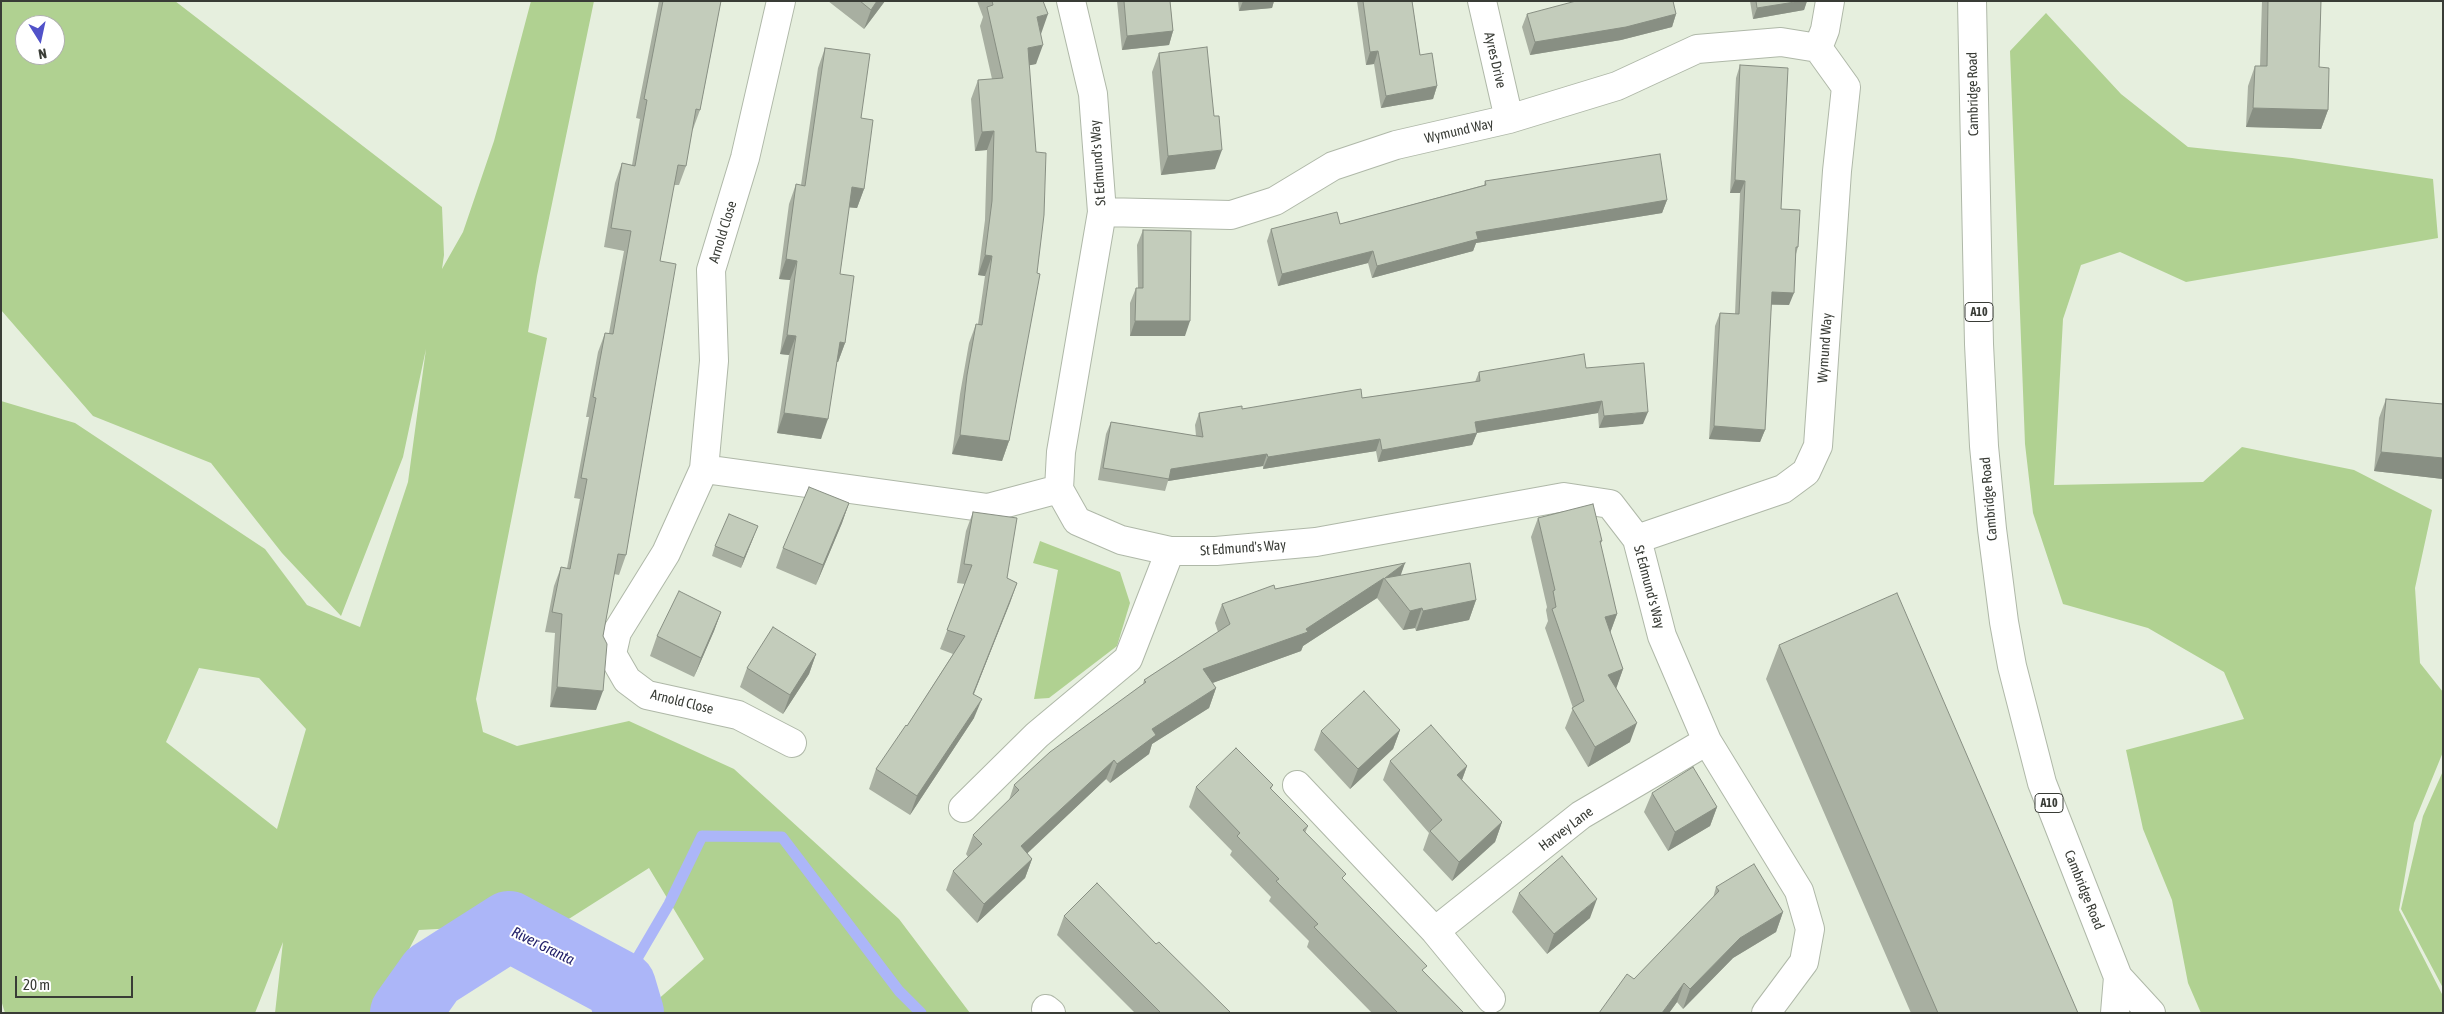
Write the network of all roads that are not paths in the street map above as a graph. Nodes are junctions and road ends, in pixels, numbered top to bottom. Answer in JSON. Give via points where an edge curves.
{"nodes":[{"id":1,"x":781,"y":1,"type":"edge"},
{"id":2,"x":1071,"y":1,"type":"edge"},
{"id":3,"x":1482,"y":1,"type":"edge"},
{"id":4,"x":1830,"y":1,"type":"edge"},
{"id":5,"x":1972,"y":1,"type":"edge"},
{"id":6,"x":1818,"y":48,"type":"junction"},
{"id":7,"x":1509,"y":119,"type":"junction"},
{"id":8,"x":1102,"y":212,"type":"junction"},
{"id":9,"x":704,"y":469,"type":"junction"},
{"id":10,"x":1059,"y":489,"type":"junction"},
{"id":11,"x":1637,"y":539,"type":"junction"},
{"id":12,"x":1170,"y":551,"type":"junction"},
{"id":13,"x":1707,"y":741,"type":"junction"},
{"id":14,"x":792,"y":743,"type":"dead end"},
{"id":15,"x":1297,"y":785,"type":"dead end"},
{"id":16,"x":962,"y":808,"type":"dead end"},
{"id":17,"x":1435,"y":932,"type":"junction"},
{"id":18,"x":2118,"y":976,"type":"junction"},
{"id":19,"x":1491,"y":1000,"type":"dead end"},
{"id":20,"x":1766,"y":1013,"type":"edge"},
{"id":21,"x":2115,"y":1013,"type":"edge"},
{"id":22,"x":2151,"y":1013,"type":"edge"}],
"edges":[{"from":1,"to":9,"type":"main road","name":"Arnold Close","via":[[745,158],[712,270],[714,361]]},
{"from":2,"to":8,"type":"main road","name":"St Edmund's Way","via":[[1093,94]]},
{"from":3,"to":7,"type":"main road","name":"Ayres Drive"},
{"from":4,"to":6,"type":"main road","via":[[1826,30]]},
{"from":5,"to":18,"type":"main road","name":"Cambridge Road","number":"A10","via":[[1984,446],[2004,622],[2042,783]]},
{"from":6,"to":7,"type":"main road","name":"Wymund Way","via":[[1782,42],[1697,49],[1617,86]]},
{"from":6,"to":11,"type":"main road","name":"Wymund Way","via":[[1846,87],[1837,170],[1818,446],[1806,472],[1783,489]]},
{"from":7,"to":8,"type":"main road","name":"Wymund Way","via":[[1396,145],[1333,166],[1276,201],[1231,215]]},
{"from":8,"to":10,"type":"main road","name":"St Edmund's Way","via":[[1061,452]]},
{"from":9,"to":10,"type":"main road","via":[[988,508]]},
{"from":9,"to":14,"type":"main road","name":"Arnold Close","via":[[666,553],[617,632],[612,654],[627,680],[648,695],[738,715]]},
{"from":10,"to":12,"type":"main road","name":"St Edmund's Way","via":[[1077,521],[1121,540]]},
{"from":11,"to":12,"type":"main road","name":"St Edmund's Way","via":[[1610,504],[1564,497],[1316,542],[1216,551]]},
{"from":11,"to":13,"type":"main road","name":"St Edmund's Way","via":[[1662,636]]},
{"from":12,"to":16,"type":"main road","via":[[1128,659],[1037,735]]},
{"from":13,"to":17,"type":"main road","name":"Harvey Lane","via":[[1581,815]]},
{"from":13,"to":20,"type":"main road","name":"St Edmund's Way","via":[[1799,891],[1810,929],[1804,962]]},
{"from":15,"to":17,"type":"main road"},
{"from":17,"to":19,"type":"main road"},
{"from":18,"to":21,"type":"main road","name":"Cambridge Road","number":"A10"},
{"from":18,"to":22,"type":"main road","name":"Cambridge Road","number":"A10"}]}
